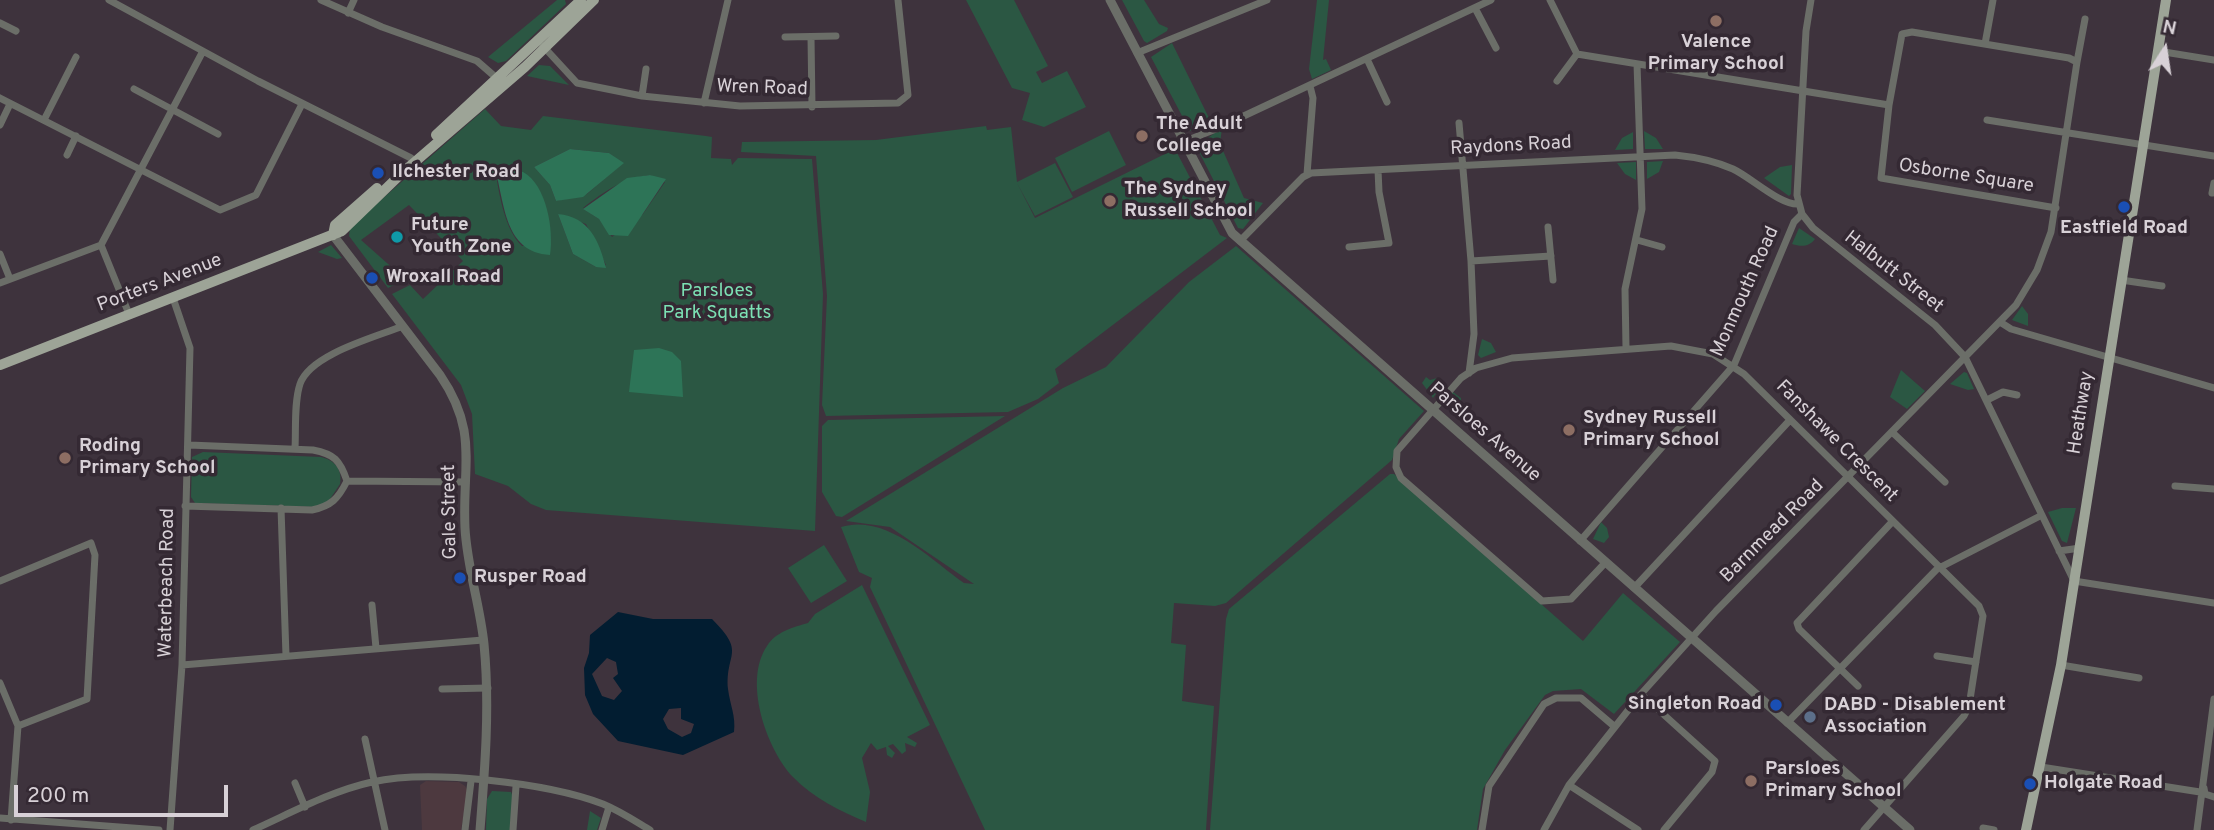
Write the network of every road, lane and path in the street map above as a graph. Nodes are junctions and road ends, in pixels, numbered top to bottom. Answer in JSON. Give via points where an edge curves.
{"nodes":[{"id":1,"x":109,"y":0,"type":"edge"},
{"id":2,"x":321,"y":0,"type":"edge"},
{"id":3,"x":354,"y":0,"type":"edge"},
{"id":4,"x":594,"y":0,"type":"edge"},
{"id":5,"x":728,"y":0,"type":"edge"},
{"id":6,"x":898,"y":0,"type":"edge"},
{"id":7,"x":1110,"y":0,"type":"edge"},
{"id":8,"x":1267,"y":0,"type":"edge"},
{"id":9,"x":1491,"y":0,"type":"edge"},
{"id":10,"x":1550,"y":0,"type":"edge"},
{"id":11,"x":1811,"y":0,"type":"edge"},
{"id":12,"x":1993,"y":0,"type":"edge"},
{"id":13,"x":2166,"y":0,"type":"edge"},
{"id":14,"x":577,"y":1,"type":"edge"},
{"id":15,"x":1475,"y":8,"type":"junction"},
{"id":16,"x":348,"y":13,"type":"junction"},
{"id":17,"x":2085,"y":19,"type":"dead end"},
{"id":18,"x":0,"y":23,"type":"edge"},
{"id":19,"x":16,"y":31,"type":"dead end"},
{"id":20,"x":836,"y":36,"type":"dead end"},
{"id":21,"x":785,"y":37,"type":"dead end"},
{"id":22,"x":811,"y":37,"type":"junction"},
{"id":23,"x":541,"y":44,"type":"junction"},
{"id":24,"x":1985,"y":44,"type":"junction"},
{"id":25,"x":1496,"y":48,"type":"dead end"},
{"id":26,"x":203,"y":51,"type":"junction"},
{"id":27,"x":2158,"y":51,"type":"junction"},
{"id":28,"x":1138,"y":53,"type":"junction"},
{"id":29,"x":1577,"y":54,"type":"junction"},
{"id":30,"x":76,"y":57,"type":"dead end"},
{"id":31,"x":1367,"y":59,"type":"junction"},
{"id":32,"x":2214,"y":60,"type":"edge"},
{"id":33,"x":2077,"y":62,"type":"junction"},
{"id":34,"x":1637,"y":64,"type":"junction"},
{"id":35,"x":646,"y":69,"type":"dead end"},
{"id":36,"x":1558,"y":81,"type":"dead end"},
{"id":37,"x":501,"y":82,"type":"junction"},
{"id":38,"x":1310,"y":86,"type":"junction"},
{"id":39,"x":134,"y":89,"type":"dead end"},
{"id":40,"x":1803,"y":91,"type":"junction"},
{"id":41,"x":642,"y":96,"type":"junction"},
{"id":42,"x":0,"y":98,"type":"edge"},
{"id":43,"x":1387,"y":102,"type":"dead end"},
{"id":44,"x":704,"y":103,"type":"junction"},
{"id":45,"x":10,"y":104,"type":"junction"},
{"id":46,"x":302,"y":104,"type":"junction"},
{"id":47,"x":1889,"y":105,"type":"junction"},
{"id":48,"x":812,"y":107,"type":"junction"},
{"id":49,"x":173,"y":109,"type":"junction"},
{"id":50,"x":44,"y":120,"type":"junction"},
{"id":51,"x":1987,"y":120,"type":"dead end"},
{"id":52,"x":1459,"y":123,"type":"dead end"},
{"id":53,"x":0,"y":125,"type":"edge"},
{"id":54,"x":2067,"y":133,"type":"junction"},
{"id":55,"x":218,"y":134,"type":"dead end"},
{"id":56,"x":76,"y":136,"type":"junction"},
{"id":57,"x":1183,"y":142,"type":"junction"},
{"id":58,"x":2142,"y":145,"type":"junction"},
{"id":59,"x":67,"y":155,"type":"dead end"},
{"id":60,"x":1640,"y":156,"type":"junction"},
{"id":61,"x":2214,"y":156,"type":"edge"},
{"id":62,"x":411,"y":158,"type":"junction"},
{"id":63,"x":1463,"y":166,"type":"junction"},
{"id":64,"x":141,"y":170,"type":"junction"},
{"id":65,"x":1378,"y":170,"type":"junction"},
{"id":66,"x":1307,"y":174,"type":"junction"},
{"id":67,"x":2214,"y":183,"type":"edge"},
{"id":68,"x":2212,"y":193,"type":"edge"},
{"id":69,"x":1799,"y":204,"type":"junction"},
{"id":70,"x":2056,"y":208,"type":"junction"},
{"id":71,"x":1802,"y":214,"type":"junction"},
{"id":72,"x":1548,"y":227,"type":"dead end"},
{"id":73,"x":333,"y":235,"type":"junction"},
{"id":74,"x":1637,"y":240,"type":"junction"},
{"id":75,"x":1240,"y":241,"type":"junction"},
{"id":76,"x":101,"y":246,"type":"junction"},
{"id":77,"x":1349,"y":247,"type":"dead end"},
{"id":78,"x":1662,"y":247,"type":"dead end"},
{"id":79,"x":0,"y":254,"type":"edge"},
{"id":80,"x":1551,"y":256,"type":"junction"},
{"id":81,"x":1471,"y":261,"type":"junction"},
{"id":82,"x":10,"y":279,"type":"junction"},
{"id":83,"x":1553,"y":280,"type":"dead end"},
{"id":84,"x":2121,"y":280,"type":"junction"},
{"id":85,"x":0,"y":283,"type":"edge"},
{"id":86,"x":2162,"y":286,"type":"dead end"},
{"id":87,"x":173,"y":298,"type":"junction"},
{"id":88,"x":129,"y":314,"type":"junction"},
{"id":89,"x":2000,"y":322,"type":"junction"},
{"id":90,"x":403,"y":326,"type":"junction"},
{"id":91,"x":1626,"y":348,"type":"junction"},
{"id":92,"x":1965,"y":357,"type":"junction"},
{"id":93,"x":2109,"y":357,"type":"junction"},
{"id":94,"x":0,"y":365,"type":"edge"},
{"id":95,"x":1734,"y":365,"type":"junction"},
{"id":96,"x":1469,"y":373,"type":"junction"},
{"id":97,"x":2212,"y":384,"type":"edge"},
{"id":98,"x":2017,"y":395,"type":"dead end"},
{"id":99,"x":1987,"y":400,"type":"junction"},
{"id":100,"x":1432,"y":411,"type":"junction"},
{"id":101,"x":1790,"y":420,"type":"junction"},
{"id":102,"x":1892,"y":432,"type":"junction"},
{"id":103,"x":189,"y":445,"type":"junction"},
{"id":104,"x":295,"y":449,"type":"junction"},
{"id":105,"x":1849,"y":477,"type":"junction"},
{"id":106,"x":347,"y":481,"type":"junction"},
{"id":107,"x":466,"y":482,"type":"junction"},
{"id":108,"x":1945,"y":482,"type":"dead end"},
{"id":109,"x":2175,"y":486,"type":"dead end"},
{"id":110,"x":2214,"y":489,"type":"edge"},
{"id":111,"x":185,"y":506,"type":"junction"},
{"id":112,"x":281,"y":508,"type":"junction"},
{"id":113,"x":2042,"y":515,"type":"junction"},
{"id":114,"x":1894,"y":521,"type":"junction"},
{"id":115,"x":1580,"y":541,"type":"junction"},
{"id":116,"x":2080,"y":548,"type":"junction"},
{"id":117,"x":2059,"y":551,"type":"junction"},
{"id":118,"x":1605,"y":563,"type":"junction"},
{"id":119,"x":1941,"y":567,"type":"junction"},
{"id":120,"x":0,"y":581,"type":"edge"},
{"id":121,"x":2074,"y":581,"type":"junction"},
{"id":122,"x":1634,"y":588,"type":"junction"},
{"id":123,"x":2214,"y":603,"type":"edge"},
{"id":124,"x":372,"y":605,"type":"dead end"},
{"id":125,"x":1692,"y":639,"type":"junction"},
{"id":126,"x":483,"y":640,"type":"junction"},
{"id":127,"x":376,"y":648,"type":"junction"},
{"id":128,"x":286,"y":656,"type":"junction"},
{"id":129,"x":1937,"y":656,"type":"dead end"},
{"id":130,"x":1976,"y":662,"type":"junction"},
{"id":131,"x":182,"y":665,"type":"junction"},
{"id":132,"x":2061,"y":665,"type":"junction"},
{"id":133,"x":1839,"y":668,"type":"junction"},
{"id":134,"x":2138,"y":678,"type":"dead end"},
{"id":135,"x":0,"y":683,"type":"edge"},
{"id":136,"x":1858,"y":686,"type":"dead end"},
{"id":137,"x":488,"y":688,"type":"junction"},
{"id":138,"x":442,"y":689,"type":"dead end"},
{"id":139,"x":1641,"y":694,"type":"junction"},
{"id":140,"x":2214,"y":699,"type":"edge"},
{"id":141,"x":1787,"y":723,"type":"junction"},
{"id":142,"x":18,"y":726,"type":"junction"},
{"id":143,"x":1615,"y":727,"type":"junction"},
{"id":144,"x":365,"y":739,"type":"dead end"},
{"id":145,"x":2040,"y":767,"type":"junction"},
{"id":146,"x":471,"y":781,"type":"junction"},
{"id":147,"x":375,"y":782,"type":"junction"},
{"id":148,"x":483,"y":782,"type":"junction"},
{"id":149,"x":295,"y":783,"type":"dead end"},
{"id":150,"x":1569,"y":785,"type":"junction"},
{"id":151,"x":516,"y":786,"type":"junction"},
{"id":152,"x":2204,"y":788,"type":"junction"},
{"id":153,"x":2214,"y":797,"type":"edge"},
{"id":154,"x":305,"y":807,"type":"junction"},
{"id":155,"x":609,"y":807,"type":"junction"},
{"id":156,"x":1885,"y":809,"type":"junction"},
{"id":157,"x":0,"y":818,"type":"edge"},
{"id":158,"x":11,"y":820,"type":"junction"},
{"id":159,"x":1983,"y":828,"type":"dead end"},
{"id":160,"x":159,"y":830,"type":"edge"},
{"id":161,"x":170,"y":830,"type":"edge"},
{"id":162,"x":253,"y":830,"type":"edge"},
{"id":163,"x":385,"y":830,"type":"edge"},
{"id":164,"x":465,"y":830,"type":"edge"},
{"id":165,"x":480,"y":830,"type":"edge"},
{"id":166,"x":513,"y":830,"type":"edge"},
{"id":167,"x":602,"y":830,"type":"edge"},
{"id":168,"x":650,"y":830,"type":"edge"},
{"id":169,"x":1482,"y":830,"type":"edge"},
{"id":170,"x":1544,"y":830,"type":"edge"},
{"id":171,"x":1638,"y":830,"type":"edge"},
{"id":172,"x":1664,"y":830,"type":"edge"},
{"id":173,"x":1864,"y":830,"type":"edge"},
{"id":174,"x":1910,"y":830,"type":"edge"},
{"id":175,"x":1994,"y":830,"type":"edge"},
{"id":176,"x":2026,"y":830,"type":"edge"},
{"id":177,"x":2197,"y":830,"type":"edge"}],
"edges":[{"from":1,"to":26,"type":"street"},
{"from":2,"to":16,"type":"street"},
{"from":3,"to":16,"type":"street"},
{"from":4,"to":23,"type":"main road","name":"Porters Avenue"},
{"from":5,"to":44,"type":"street"},
{"from":6,"to":48,"type":"street","name":"Wren Road","via":[[908,94],[904,101]]},
{"from":7,"to":28,"type":"street","name":"Parsloes Avenue"},
{"from":8,"to":28,"type":"street"},
{"from":9,"to":15,"type":"street"},
{"from":10,"to":29,"type":"street"},
{"from":11,"to":40,"type":"street","name":"Halbutt Street"},
{"from":12,"to":24,"type":"street"},
{"from":13,"to":27,"type":"main road","name":"Heathway"},
{"from":14,"to":23,"type":"main road","name":"Porters Avenue"},
{"from":15,"to":25,"type":"street"},
{"from":15,"to":31,"type":"street"},
{"from":16,"to":37,"type":"street","via":[[477,61]]},
{"from":17,"to":33,"type":"street","name":"Osborne Square"},
{"from":18,"to":19,"type":"street"},
{"from":20,"to":22,"type":"street"},
{"from":21,"to":22,"type":"street"},
{"from":22,"to":48,"type":"street"},
{"from":23,"to":37,"type":"main road","name":"Porters Avenue"},
{"from":23,"to":41,"type":"street","name":"Wren Road","via":[[577,83]]},
{"from":24,"to":33,"type":"street","name":"Osborne Square"},
{"from":24,"to":47,"type":"street","name":"Osborne Square","via":[[1902,34]]},
{"from":26,"to":46,"type":"street"},
{"from":26,"to":49,"type":"street"},
{"from":27,"to":32,"type":"street"},
{"from":27,"to":58,"type":"main road","name":"Heathway"},
{"from":28,"to":57,"type":"street","name":"Parsloes Avenue"},
{"from":29,"to":34,"type":"street"},
{"from":29,"to":36,"type":"street"},
{"from":30,"to":50,"type":"street"},
{"from":31,"to":38,"type":"street"},
{"from":31,"to":43,"type":"street"},
{"from":33,"to":54,"type":"street","name":"Osborne Square"},
{"from":34,"to":40,"type":"street"},
{"from":34,"to":60,"type":"street"},
{"from":35,"to":41,"type":"street"},
{"from":37,"to":62,"type":"main road","name":"Porters Avenue"},
{"from":37,"to":73,"type":"main road","name":"Porters Avenue"},
{"from":38,"to":57,"type":"street"},
{"from":38,"to":66,"type":"street"},
{"from":39,"to":49,"type":"street"},
{"from":40,"to":47,"type":"street"},
{"from":40,"to":69,"type":"street","name":"Halbutt Street"},
{"from":41,"to":44,"type":"street","name":"Wren Road"},
{"from":42,"to":45,"type":"street"},
{"from":44,"to":48,"type":"street","name":"Wren Road"},
{"from":45,"to":50,"type":"street"},
{"from":45,"to":53,"type":"street"},
{"from":46,"to":62,"type":"street"},
{"from":46,"to":64,"type":"street","via":[[256,195],[220,210]]},
{"from":47,"to":70,"type":"street","name":"Osborne Square","via":[[1881,178]]},
{"from":49,"to":55,"type":"street"},
{"from":49,"to":64,"type":"street"},
{"from":50,"to":56,"type":"street"},
{"from":51,"to":54,"type":"street"},
{"from":52,"to":63,"type":"street"},
{"from":54,"to":58,"type":"street"},
{"from":54,"to":70,"type":"street","name":"Osborne Square"},
{"from":56,"to":59,"type":"street"},
{"from":56,"to":64,"type":"street"},
{"from":57,"to":75,"type":"street","name":"Parsloes Avenue","via":[[1221,216]]},
{"from":58,"to":61,"type":"street"},
{"from":58,"to":84,"type":"main road","name":"Heathway"},
{"from":60,"to":63,"type":"street","name":"Raydons Road"},
{"from":60,"to":69,"type":"street","name":"Raydons Road","via":[[1710,161],[1752,179],[1786,204]]},
{"from":60,"to":74,"type":"street","via":[[1642,209]]},
{"from":62,"to":73,"type":"main road","name":"Porters Avenue","via":[[335,225]]},
{"from":63,"to":65,"type":"street","name":"Raydons Road"},
{"from":63,"to":81,"type":"street"},
{"from":64,"to":76,"type":"street"},
{"from":65,"to":66,"type":"street","name":"Raydons Road"},
{"from":65,"to":77,"type":"street","via":[[1389,243]]},
{"from":66,"to":75,"type":"street"},
{"from":67,"to":68,"type":"street"},
{"from":69,"to":71,"type":"street","name":"Halbutt Street"},
{"from":70,"to":89,"type":"street","name":"Barnmead Road","via":[[2037,270]]},
{"from":71,"to":92,"type":"street","name":"Halbutt Street","via":[[1825,239],[1935,325]]},
{"from":71,"to":95,"type":"street","name":"Monmouth Road","via":[[1794,222]]},
{"from":72,"to":80,"type":"street"},
{"from":73,"to":87,"type":"main road","name":"Porters Avenue"},
{"from":73,"to":90,"type":"street","name":"Gale Street"},
{"from":74,"to":78,"type":"street"},
{"from":74,"to":91,"type":"street","via":[[1625,289]]},
{"from":75,"to":100,"type":"street","name":"Parsloes Avenue"},
{"from":76,"to":82,"type":"street"},
{"from":76,"to":88,"type":"street"},
{"from":79,"to":82,"type":"street"},
{"from":80,"to":81,"type":"street"},
{"from":80,"to":83,"type":"street"},
{"from":81,"to":96,"type":"street","via":[[1474,334]]},
{"from":82,"to":85,"type":"street"},
{"from":84,"to":86,"type":"street"},
{"from":84,"to":93,"type":"main road","name":"Heathway"},
{"from":87,"to":88,"type":"main road","name":"Porters Avenue"},
{"from":87,"to":103,"type":"street","name":"Waterbeach Road","via":[[190,348]]},
{"from":88,"to":94,"type":"main road","name":"Porters Avenue"},
{"from":89,"to":92,"type":"street","name":"Barnmead Road"},
{"from":89,"to":93,"type":"street"},
{"from":90,"to":104,"type":"street","via":[[335,353],[307,371],[299,385]]},
{"from":90,"to":107,"type":"street","name":"Gale Street","via":[[454,395],[466,431]]},
{"from":91,"to":95,"type":"street","name":"Fanshawe Crescent","via":[[1699,349]]},
{"from":91,"to":96,"type":"street","name":"Fanshawe Crescent","via":[[1513,358]]},
{"from":92,"to":99,"type":"street","name":"Halbutt Street"},
{"from":92,"to":102,"type":"street","name":"Barnmead Road"},
{"from":93,"to":97,"type":"street"},
{"from":93,"to":116,"type":"main road","name":"Heathway"},
{"from":95,"to":101,"type":"street","name":"Fanshawe Crescent"},
{"from":95,"to":115,"type":"street","name":"Monmouth Road"},
{"from":96,"to":100,"type":"street","name":"Fanshawe Crescent"},
{"from":98,"to":99,"type":"street","via":[[2003,391]]},
{"from":99,"to":113,"type":"street","name":"Halbutt Street"},
{"from":100,"to":115,"type":"street","name":"Parsloes Avenue"},
{"from":100,"to":118,"type":"street","name":"Fanshawe Crescent","via":[[1397,451],[1401,478],[1542,601],[1571,599]]},
{"from":101,"to":105,"type":"street","name":"Fanshawe Crescent"},
{"from":101,"to":122,"type":"street"},
{"from":102,"to":105,"type":"street","name":"Barnmead Road"},
{"from":102,"to":108,"type":"street"},
{"from":103,"to":104,"type":"street"},
{"from":103,"to":111,"type":"street","name":"Waterbeach Road"},
{"from":104,"to":106,"type":"street","via":[[332,454]]},
{"from":105,"to":114,"type":"street","name":"Fanshawe Crescent"},
{"from":105,"to":125,"type":"street","name":"Barnmead Road"},
{"from":106,"to":107,"type":"street"},
{"from":106,"to":112,"type":"street","via":[[340,496],[328,506]]},
{"from":107,"to":126,"type":"street","name":"Gale Street","via":[[468,552]]},
{"from":109,"to":110,"type":"street"},
{"from":111,"to":112,"type":"street"},
{"from":111,"to":131,"type":"street","name":"Waterbeach Road"},
{"from":112,"to":128,"type":"street"},
{"from":113,"to":117,"type":"street","name":"Halbutt Street"},
{"from":113,"to":119,"type":"street"},
{"from":114,"to":119,"type":"street","name":"Fanshawe Crescent"},
{"from":114,"to":133,"type":"street","via":[[1799,618],[1799,629]]},
{"from":115,"to":118,"type":"street","name":"Parsloes Avenue"},
{"from":116,"to":117,"type":"street"},
{"from":116,"to":121,"type":"main road","name":"Heathway"},
{"from":117,"to":121,"type":"street","name":"Halbutt Street"},
{"from":118,"to":122,"type":"street","name":"Parsloes Avenue"},
{"from":119,"to":130,"type":"street","name":"Fanshawe Crescent","via":[[1982,611]]},
{"from":119,"to":133,"type":"street"},
{"from":120,"to":142,"type":"street","via":[[91,543],[95,555],[88,699]]},
{"from":121,"to":123,"type":"street"},
{"from":121,"to":132,"type":"main road","name":"Heathway"},
{"from":122,"to":125,"type":"street","name":"Parsloes Avenue"},
{"from":124,"to":127,"type":"street"},
{"from":125,"to":139,"type":"street","name":"Barnmead Road"},
{"from":125,"to":141,"type":"street","name":"Parsloes Avenue"},
{"from":126,"to":127,"type":"street"},
{"from":126,"to":137,"type":"street","name":"Gale Street"},
{"from":127,"to":128,"type":"street"},
{"from":128,"to":131,"type":"street"},
{"from":129,"to":130,"type":"street"},
{"from":130,"to":156,"type":"street","name":"Fanshawe Crescent","via":[[1964,716]]},
{"from":131,"to":161,"type":"street","name":"Waterbeach Road"},
{"from":132,"to":134,"type":"street"},
{"from":132,"to":145,"type":"main road","name":"Heathway"},
{"from":133,"to":136,"type":"street"},
{"from":133,"to":141,"type":"street"},
{"from":135,"to":142,"type":"street"},
{"from":137,"to":138,"type":"street"},
{"from":137,"to":148,"type":"street","name":"Gale Street"},
{"from":139,"to":143,"type":"street","name":"Barnmead Road"},
{"from":139,"to":172,"type":"street","via":[[1715,761],[1712,772]]},
{"from":140,"to":152,"type":"street"},
{"from":141,"to":156,"type":"street","name":"Parsloes Avenue"},
{"from":142,"to":158,"type":"street"},
{"from":143,"to":150,"type":"street","name":"Barnmead Road"},
{"from":143,"to":169,"type":"street","via":[[1581,698],[1556,698],[1544,704],[1489,786]]},
{"from":144,"to":147,"type":"street"},
{"from":145,"to":152,"type":"street","via":[[2200,792]]},
{"from":145,"to":176,"type":"main road","name":"Heathway"},
{"from":146,"to":147,"type":"street","via":[[417,777]]},
{"from":146,"to":148,"type":"street"},
{"from":146,"to":164,"type":"street"},
{"from":147,"to":154,"type":"street"},
{"from":147,"to":163,"type":"street"},
{"from":148,"to":151,"type":"street"},
{"from":148,"to":165,"type":"street","name":"Gale Street"},
{"from":149,"to":154,"type":"street"},
{"from":150,"to":170,"type":"street","name":"Barnmead Road"},
{"from":150,"to":171,"type":"street"},
{"from":151,"to":155,"type":"street"},
{"from":151,"to":166,"type":"street"},
{"from":152,"to":153,"type":"street"},
{"from":152,"to":177,"type":"street"},
{"from":154,"to":162,"type":"street"},
{"from":155,"to":167,"type":"street"},
{"from":155,"to":168,"type":"street"},
{"from":156,"to":173,"type":"street","name":"Fanshawe Crescent"},
{"from":156,"to":174,"type":"street","name":"Parsloes Avenue"},
{"from":157,"to":158,"type":"street"},
{"from":158,"to":160,"type":"street"},
{"from":159,"to":175,"type":"street"}]}
